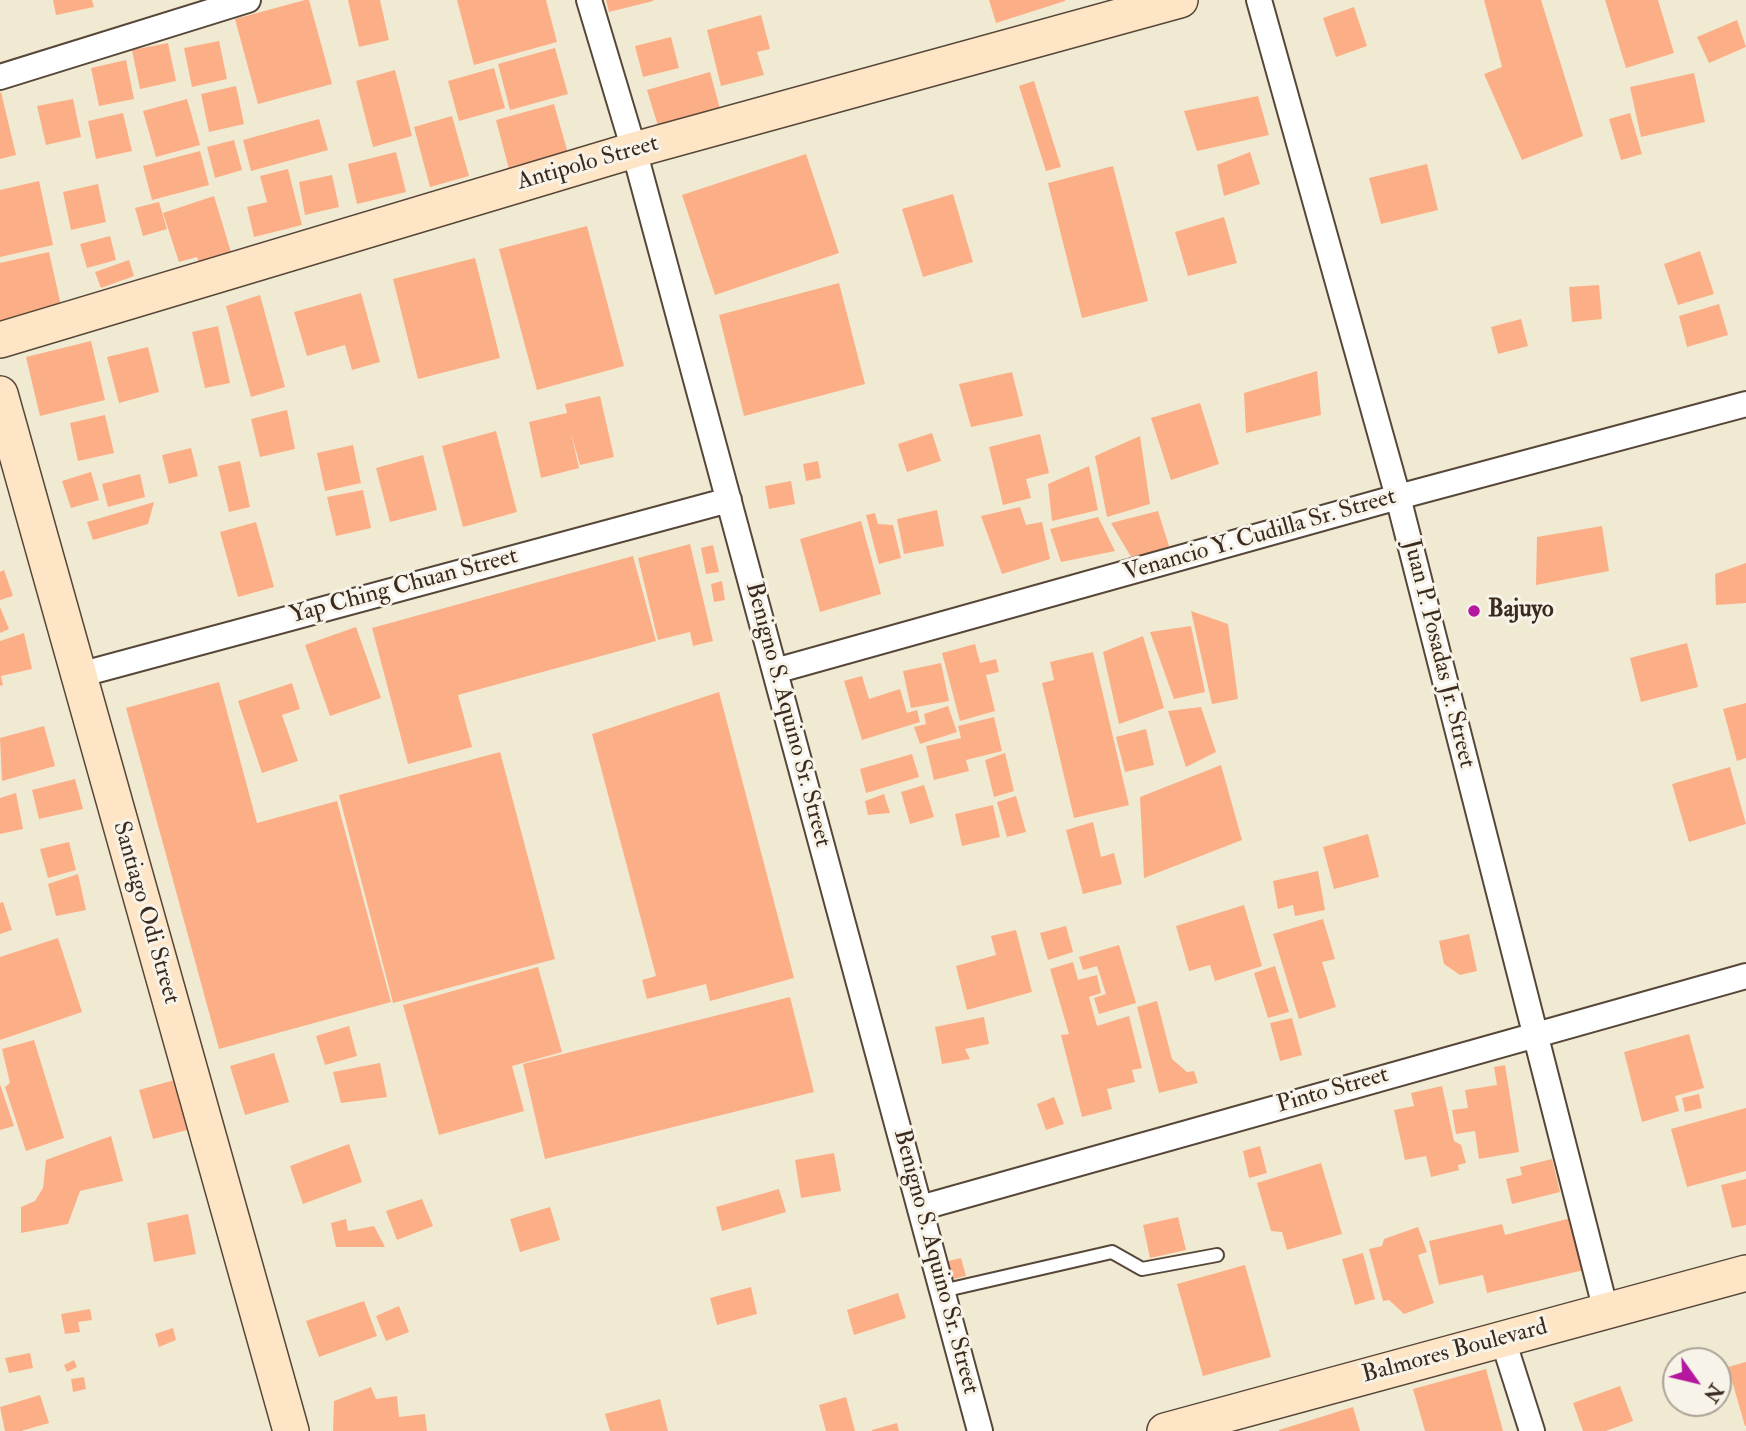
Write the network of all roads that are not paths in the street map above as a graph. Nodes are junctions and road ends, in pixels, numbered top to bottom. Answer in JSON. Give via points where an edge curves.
{"nodes":[{"id":1,"x":248,"y":0,"type":"edge"},
{"id":2,"x":589,"y":0,"type":"edge"},
{"id":3,"x":1180,"y":0,"type":"edge"},
{"id":4,"x":1259,"y":0,"type":"edge"},
{"id":5,"x":0,"y":77,"type":"edge"},
{"id":6,"x":634,"y":150,"type":"junction"},
{"id":7,"x":0,"y":340,"type":"edge"},
{"id":8,"x":0,"y":394,"type":"edge"},
{"id":9,"x":1746,"y":404,"type":"edge"},
{"id":10,"x":1398,"y":498,"type":"junction"},
{"id":11,"x":729,"y":500,"type":"junction"},
{"id":12,"x":775,"y":671,"type":"junction"},
{"id":13,"x":79,"y":675,"type":"junction"},
{"id":14,"x":1746,"y":976,"type":"edge"},
{"id":15,"x":1535,"y":1033,"type":"junction"},
{"id":16,"x":920,"y":1208,"type":"junction"},
{"id":17,"x":1217,"y":1255,"type":"dead end"},
{"id":18,"x":1746,"y":1273,"type":"edge"},
{"id":19,"x":942,"y":1291,"type":"junction"},
{"id":20,"x":1606,"y":1311,"type":"junction"},
{"id":21,"x":1503,"y":1340,"type":"junction"},
{"id":22,"x":291,"y":1431,"type":"edge"},
{"id":23,"x":980,"y":1431,"type":"edge"},
{"id":24,"x":1165,"y":1431,"type":"edge"},
{"id":25,"x":1532,"y":1431,"type":"edge"}],
"edges":[{"from":1,"to":5,"type":"street"},
{"from":2,"to":6,"type":"street","name":"Benigno S. Aquino Sr. Street"},
{"from":3,"to":6,"type":"street","name":"Antipolo Street"},
{"from":4,"to":10,"type":"street","name":"Juan P. Posadas Jr. Street"},
{"from":6,"to":7,"type":"street","name":"Antipolo Street"},
{"from":6,"to":11,"type":"street","name":"Benigno S. Aquino Sr. Street"},
{"from":8,"to":13,"type":"street","name":"Santiago Odi Street"},
{"from":9,"to":10,"type":"street","name":"Venancio Y. Cudilla Sr. Street"},
{"from":10,"to":12,"type":"street","name":"Venancio Y. Cudilla Sr. Street"},
{"from":10,"to":15,"type":"street","name":"Juan P. Posadas Jr. Street"},
{"from":11,"to":12,"type":"street","name":"Benigno S. Aquino Sr. Street"},
{"from":11,"to":13,"type":"street","name":"Yap Ching Chuan Street"},
{"from":12,"to":16,"type":"street","name":"Benigno S. Aquino Sr. Street"},
{"from":13,"to":22,"type":"street","name":"Santiago Odi Street"},
{"from":14,"to":15,"type":"street","name":"Pinto Street"},
{"from":15,"to":16,"type":"street","name":"Pinto Street"},
{"from":15,"to":20,"type":"street","name":"Juan P. Posadas Jr. Street"},
{"from":16,"to":19,"type":"street","name":"Benigno S. Aquino Sr. Street"},
{"from":17,"to":19,"type":"lane","via":[[1142,1269],[1112,1252]]},
{"from":18,"to":20,"type":"street","name":"Balmores Boulevard"},
{"from":19,"to":23,"type":"street","name":"Benigno S. Aquino Sr. Street"},
{"from":20,"to":21,"type":"street","name":"Balmores Boulevard"},
{"from":21,"to":24,"type":"street","name":"Balmores Boulevard"},
{"from":21,"to":25,"type":"street"}]}
